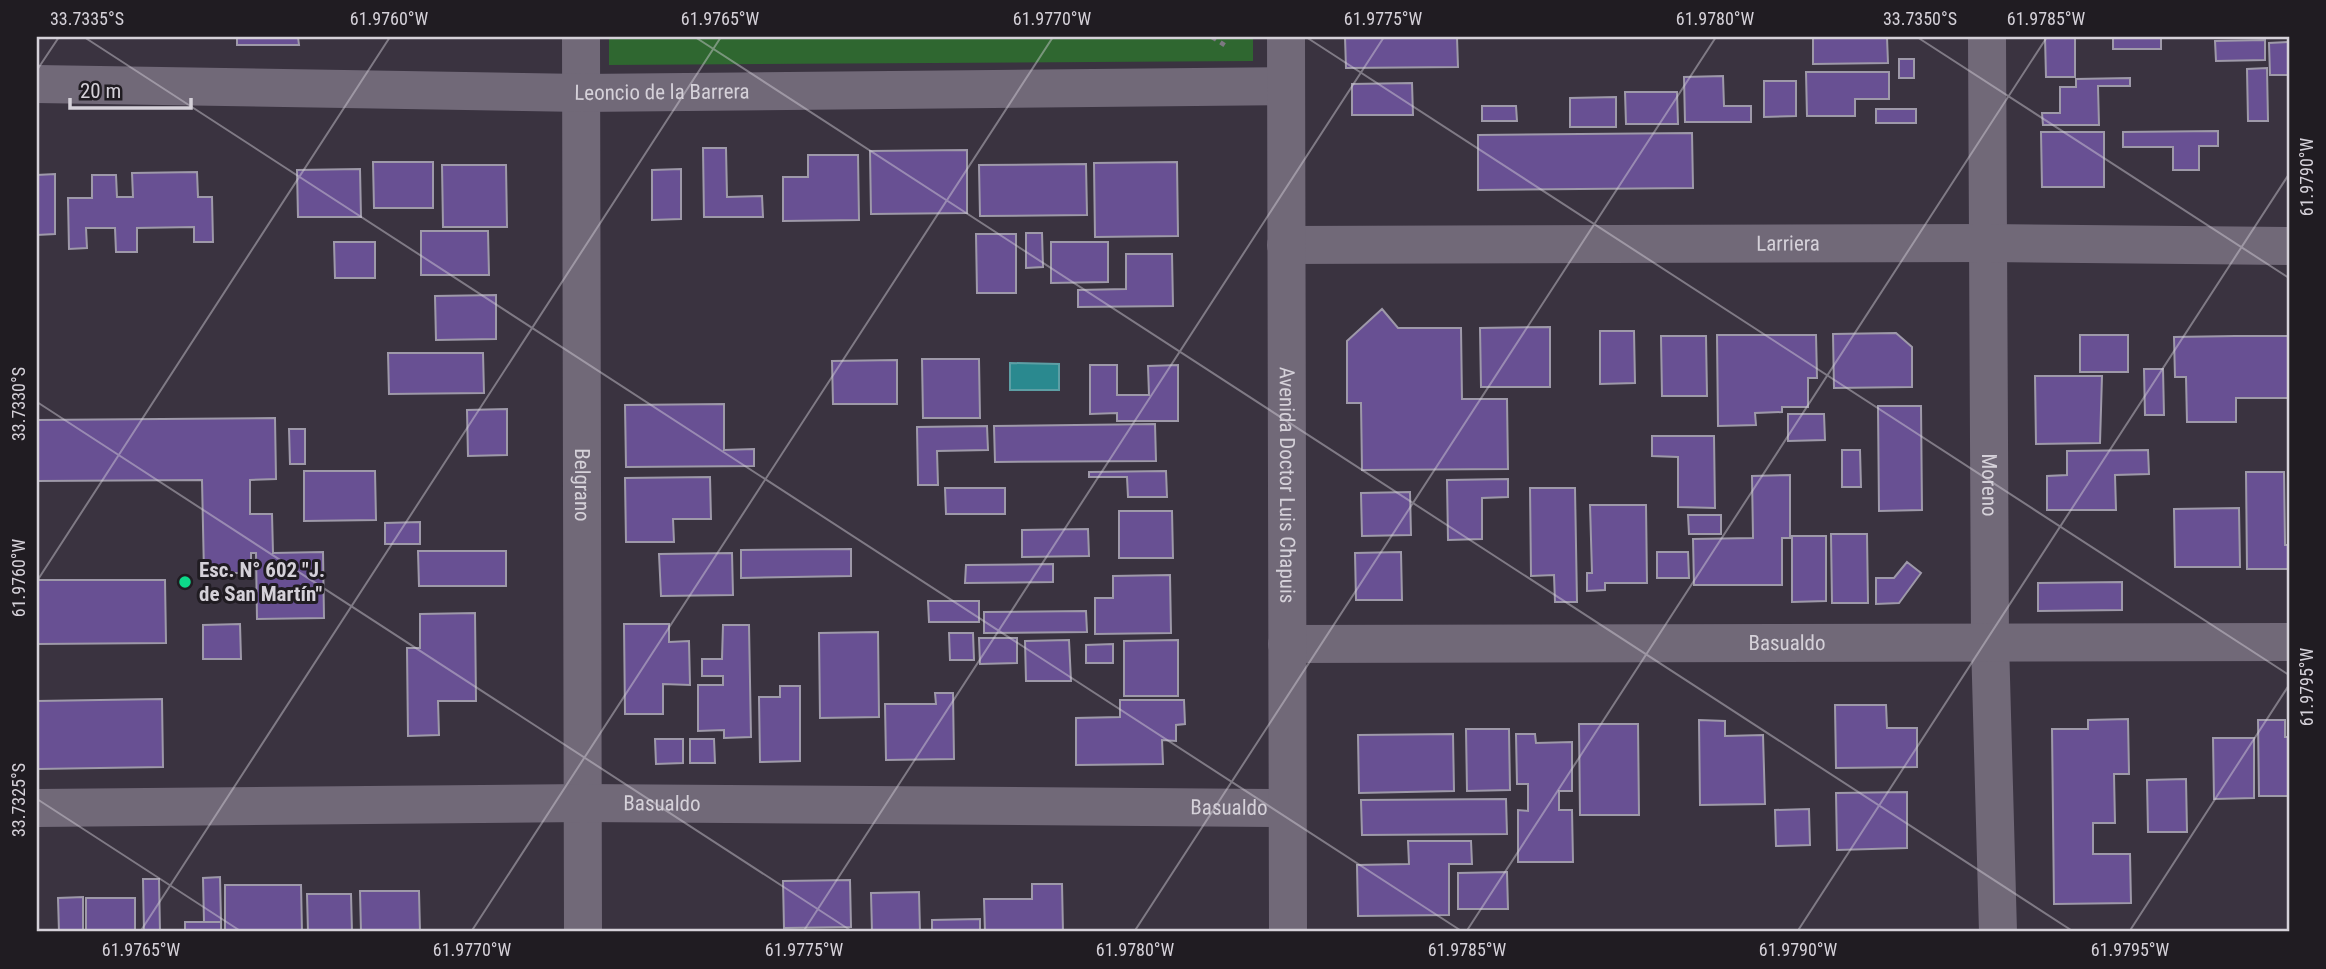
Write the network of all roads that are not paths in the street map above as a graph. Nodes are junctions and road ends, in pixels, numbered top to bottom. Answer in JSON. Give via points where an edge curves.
{"nodes":[{"id":1,"x":582,"y":37,"type":"edge"},
{"id":2,"x":1286,"y":37,"type":"edge"},
{"id":3,"x":1987,"y":37,"type":"edge"},
{"id":4,"x":37,"y":84,"type":"edge"},
{"id":5,"x":1286,"y":86,"type":"junction"},
{"id":6,"x":582,"y":93,"type":"junction"},
{"id":7,"x":1988,"y":243,"type":"junction"},
{"id":8,"x":1286,"y":244,"type":"junction"},
{"id":9,"x":2289,"y":246,"type":"edge"},
{"id":10,"x":1990,"y":642,"type":"junction"},
{"id":11,"x":2289,"y":642,"type":"edge"},
{"id":12,"x":1287,"y":644,"type":"junction"},
{"id":13,"x":583,"y":803,"type":"junction"},
{"id":14,"x":37,"y":807,"type":"edge"},
{"id":15,"x":1287,"y":808,"type":"junction"},
{"id":16,"x":583,"y":932,"type":"edge"},
{"id":17,"x":1288,"y":932,"type":"edge"},
{"id":18,"x":1998,"y":932,"type":"edge"}],
"edges":[{"from":1,"to":6,"type":"street","name":"Belgrano"},
{"from":2,"to":5,"type":"street","name":"Avenida Doctor Luis Chapuis"},
{"from":3,"to":7,"type":"street","name":"Moreno"},
{"from":4,"to":6,"type":"street","name":"Leoncio de la Barrera"},
{"from":5,"to":6,"type":"street","name":"Leoncio de la Barrera"},
{"from":5,"to":8,"type":"street","name":"Avenida Doctor Luis Chapuis"},
{"from":6,"to":13,"type":"street","name":"Belgrano"},
{"from":7,"to":8,"type":"street","name":"Larriera"},
{"from":7,"to":9,"type":"street","name":"Larriera"},
{"from":7,"to":10,"type":"street","name":"Moreno"},
{"from":8,"to":12,"type":"street","name":"Avenida Doctor Luis Chapuis"},
{"from":10,"to":11,"type":"street","name":"Basualdo"},
{"from":10,"to":12,"type":"street","name":"Basualdo"},
{"from":10,"to":18,"type":"street","name":"Moreno"},
{"from":12,"to":15,"type":"street","name":"Avenida Doctor Luis Chapuis"},
{"from":13,"to":14,"type":"street","name":"Basualdo"},
{"from":13,"to":15,"type":"street","name":"Basualdo"},
{"from":13,"to":16,"type":"street","name":"Belgrano"},
{"from":15,"to":17,"type":"street","name":"Avenida Doctor Luis Chapuis"}]}
